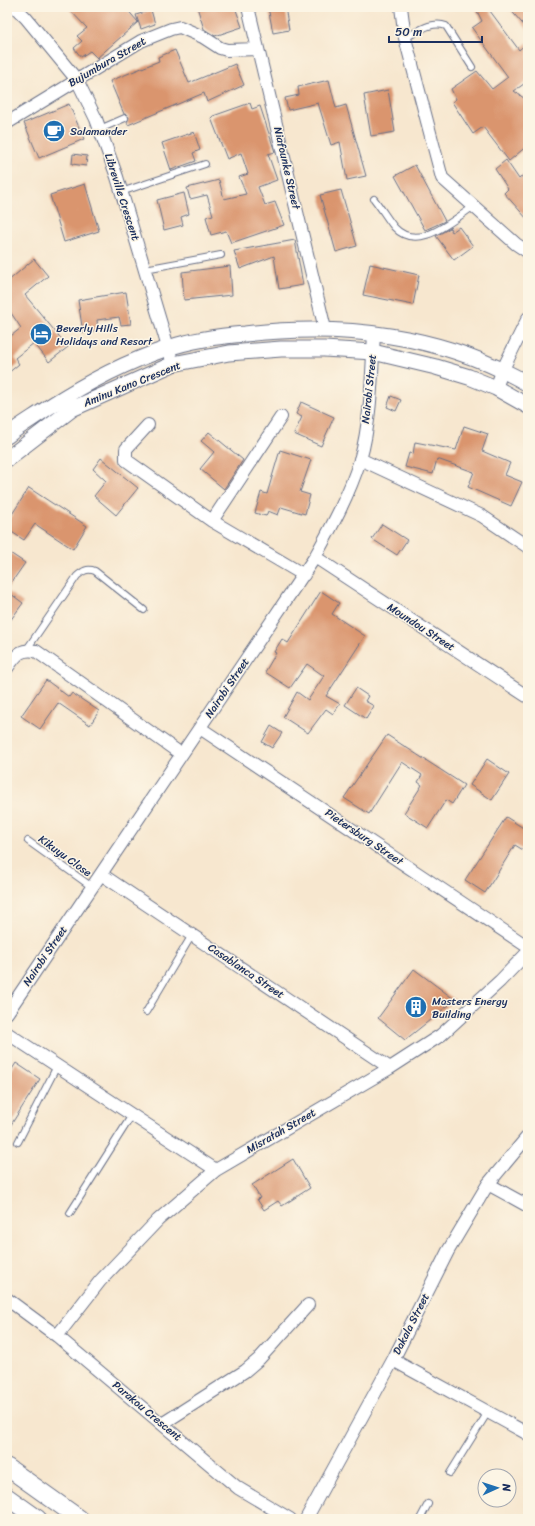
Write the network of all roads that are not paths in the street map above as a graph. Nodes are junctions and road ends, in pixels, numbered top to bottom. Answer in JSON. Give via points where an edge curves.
{"nodes":[{"id":1,"x":14,"y":7,"type":"edge"},
{"id":2,"x":248,"y":7,"type":"edge"},
{"id":3,"x":401,"y":7,"type":"edge"},
{"id":4,"x":405,"y":38,"type":"junction"},
{"id":5,"x":258,"y":49,"type":"junction"},
{"id":6,"x":472,"y":67,"type":"dead end"},
{"id":7,"x":77,"y":80,"type":"junction"},
{"id":8,"x":125,"y":118,"type":"dead end"},
{"id":9,"x":7,"y":123,"type":"edge"},
{"id":10,"x":100,"y":129,"type":"junction"},
{"id":11,"x":205,"y":164,"type":"dead end"},
{"id":12,"x":121,"y":192,"type":"junction"},
{"id":13,"x":374,"y":199,"type":"dead end"},
{"id":14,"x":473,"y":207,"type":"junction"},
{"id":15,"x":528,"y":252,"type":"edge"},
{"id":16,"x":221,"y":255,"type":"dead end"},
{"id":17,"x":145,"y":269,"type":"junction"},
{"id":18,"x":528,"y":318,"type":"edge"},
{"id":19,"x":325,"y":329,"type":"junction"},
{"id":20,"x":374,"y":333,"type":"junction"},
{"id":21,"x":168,"y":348,"type":"junction"},
{"id":22,"x":373,"y":352,"type":"junction"},
{"id":23,"x":174,"y":364,"type":"junction"},
{"id":24,"x":503,"y":369,"type":"junction"},
{"id":25,"x":528,"y":384,"type":"edge"},
{"id":26,"x":496,"y":388,"type":"junction"},
{"id":27,"x":528,"y":406,"type":"edge"},
{"id":28,"x":281,"y":418,"type":"dead end"},
{"id":29,"x":148,"y":426,"type":"dead end"},
{"id":30,"x":7,"y":436,"type":"edge"},
{"id":31,"x":7,"y":459,"type":"edge"},
{"id":32,"x":360,"y":459,"type":"junction"},
{"id":33,"x":212,"y":520,"type":"junction"},
{"id":34,"x":528,"y":547,"type":"edge"},
{"id":35,"x":315,"y":557,"type":"junction"},
{"id":36,"x":304,"y":575,"type":"junction"},
{"id":37,"x":144,"y":610,"type":"dead end"},
{"id":38,"x":27,"y":650,"type":"junction"},
{"id":39,"x":7,"y":668,"type":"edge"},
{"id":40,"x":528,"y":696,"type":"edge"},
{"id":41,"x":200,"y":728,"type":"junction"},
{"id":42,"x":181,"y":754,"type":"junction"},
{"id":43,"x":28,"y":841,"type":"dead end"},
{"id":44,"x":101,"y":874,"type":"junction"},
{"id":45,"x":92,"y":887,"type":"junction"},
{"id":46,"x":192,"y":935,"type":"junction"},
{"id":47,"x":528,"y":947,"type":"edge"},
{"id":48,"x":528,"y":952,"type":"edge"},
{"id":49,"x":146,"y":1012,"type":"dead end"},
{"id":50,"x":7,"y":1013,"type":"edge"},
{"id":51,"x":7,"y":1033,"type":"edge"},
{"id":52,"x":57,"y":1066,"type":"junction"},
{"id":53,"x":390,"y":1068,"type":"junction"},
{"id":54,"x":132,"y":1115,"type":"junction"},
{"id":55,"x":528,"y":1136,"type":"edge"},
{"id":56,"x":18,"y":1142,"type":"dead end"},
{"id":57,"x":216,"y":1170,"type":"junction"},
{"id":58,"x":488,"y":1184,"type":"junction"},
{"id":59,"x":528,"y":1206,"type":"edge"},
{"id":60,"x":70,"y":1213,"type":"dead end"},
{"id":61,"x":7,"y":1299,"type":"edge"},
{"id":62,"x":308,"y":1305,"type":"dead end"},
{"id":63,"x":56,"y":1336,"type":"junction"},
{"id":64,"x":393,"y":1360,"type":"junction"},
{"id":65,"x":488,"y":1412,"type":"junction"},
{"id":66,"x":162,"y":1424,"type":"junction"},
{"id":67,"x":528,"y":1434,"type":"edge"},
{"id":68,"x":7,"y":1467,"type":"edge"},
{"id":69,"x":450,"y":1473,"type":"dead end"},
{"id":70,"x":7,"y":1497,"type":"edge"},
{"id":71,"x":428,"y":1504,"type":"dead end"},
{"id":72,"x":38,"y":1519,"type":"edge"},
{"id":73,"x":80,"y":1519,"type":"edge"},
{"id":74,"x":290,"y":1519,"type":"edge"},
{"id":75,"x":306,"y":1519,"type":"edge"},
{"id":76,"x":420,"y":1519,"type":"edge"}],
"edges":[{"from":1,"to":7,"type":"street","name":"Libreville Crescent"},
{"from":2,"to":5,"type":"street","name":"Niafounke Street"},
{"from":3,"to":4,"type":"street"},
{"from":4,"to":6,"type":"lane","via":[[439,23],[446,26]]},
{"from":4,"to":14,"type":"street","via":[[442,178]]},
{"from":5,"to":7,"type":"street","name":"Bujumbura Street","via":[[220,48],[180,27],[141,41]]},
{"from":5,"to":19,"type":"street","name":"Niafounke Street"},
{"from":7,"to":9,"type":"street","name":"Bujumbura Street"},
{"from":7,"to":10,"type":"street","name":"Libreville Crescent"},
{"from":8,"to":10,"type":"lane"},
{"from":10,"to":12,"type":"street","name":"Libreville Crescent"},
{"from":11,"to":12,"type":"lane"},
{"from":12,"to":17,"type":"street","name":"Libreville Crescent"},
{"from":13,"to":14,"type":"lane","via":[[395,228],[409,236],[421,238]]},
{"from":14,"to":15,"type":"street"},
{"from":16,"to":17,"type":"lane"},
{"from":17,"to":21,"type":"street","name":"Libreville Crescent"},
{"from":18,"to":24,"type":"street"},
{"from":19,"to":20,"type":"street"},
{"from":19,"to":21,"type":"street","via":[[281,330],[225,336]]},
{"from":20,"to":22,"type":"street","name":"Nairobi Street"},
{"from":20,"to":24,"type":"street","via":[[432,344]]},
{"from":21,"to":23,"type":"street","name":"Libreville Crescent"},
{"from":21,"to":30,"type":"street","via":[[118,368],[75,390]]},
{"from":22,"to":23,"type":"street","name":"Aminu Kano Crescent","via":[[281,349],[229,353]]},
{"from":22,"to":26,"type":"street","name":"Aminu Kano Crescent","via":[[436,367]]},
{"from":22,"to":32,"type":"street","name":"Nairobi Street","via":[[368,411]]},
{"from":23,"to":31,"type":"street","name":"Aminu Kano Crescent","via":[[72,409]]},
{"from":24,"to":25,"type":"street"},
{"from":24,"to":26,"type":"street"},
{"from":26,"to":27,"type":"street","name":"Aminu Kano Crescent"},
{"from":28,"to":33,"type":"street"},
{"from":29,"to":33,"type":"street","via":[[126,449],[126,460]]},
{"from":32,"to":34,"type":"street","via":[[482,516]]},
{"from":32,"to":35,"type":"street","name":"Nairobi Street","via":[[345,502]]},
{"from":33,"to":36,"type":"street"},
{"from":35,"to":36,"type":"street","name":"Nairobi Street"},
{"from":35,"to":40,"type":"street","name":"Moundou Street"},
{"from":36,"to":41,"type":"street","name":"Nairobi Street"},
{"from":37,"to":38,"type":"lane","via":[[95,571],[82,571]]},
{"from":38,"to":39,"type":"street","via":[[18,654]]},
{"from":38,"to":42,"type":"street","via":[[36,651],[48,658]]},
{"from":41,"to":42,"type":"street","name":"Nairobi Street"},
{"from":41,"to":47,"type":"street","name":"Pietersburg Street"},
{"from":42,"to":44,"type":"street","name":"Nairobi Street"},
{"from":43,"to":45,"type":"lane","name":"Kikuyu Close"},
{"from":44,"to":45,"type":"street","name":"Nairobi Street"},
{"from":44,"to":46,"type":"street","name":"Casablanca Street"},
{"from":45,"to":50,"type":"street","name":"Nairobi Street"},
{"from":46,"to":49,"type":"lane"},
{"from":46,"to":53,"type":"street","name":"Casablanca Street"},
{"from":48,"to":53,"type":"street","name":"Misratah Street","via":[[441,1035]]},
{"from":51,"to":52,"type":"street"},
{"from":52,"to":54,"type":"street"},
{"from":52,"to":56,"type":"lane"},
{"from":53,"to":57,"type":"street","name":"Misratah Street"},
{"from":54,"to":57,"type":"street"},
{"from":54,"to":60,"type":"lane"},
{"from":55,"to":58,"type":"street","name":"Dakala Street"},
{"from":57,"to":63,"type":"street","name":"Misratah Street","via":[[158,1220],[100,1281]]},
{"from":58,"to":59,"type":"street"},
{"from":58,"to":64,"type":"street","name":"Dakala Street","via":[[448,1252]]},
{"from":61,"to":63,"type":"street","name":"Parakou Crescent"},
{"from":62,"to":66,"type":"street","via":[[245,1371]]},
{"from":63,"to":66,"type":"street","name":"Parakou Crescent"},
{"from":64,"to":65,"type":"street"},
{"from":64,"to":75,"type":"street","name":"Dakala Street"},
{"from":65,"to":67,"type":"street"},
{"from":65,"to":69,"type":"lane"},
{"from":66,"to":74,"type":"street","name":"Parakou Crescent","via":[[238,1488]]},
{"from":68,"to":73,"type":"main road"},
{"from":70,"to":72,"type":"main road"},
{"from":71,"to":76,"type":"lane"}]}
